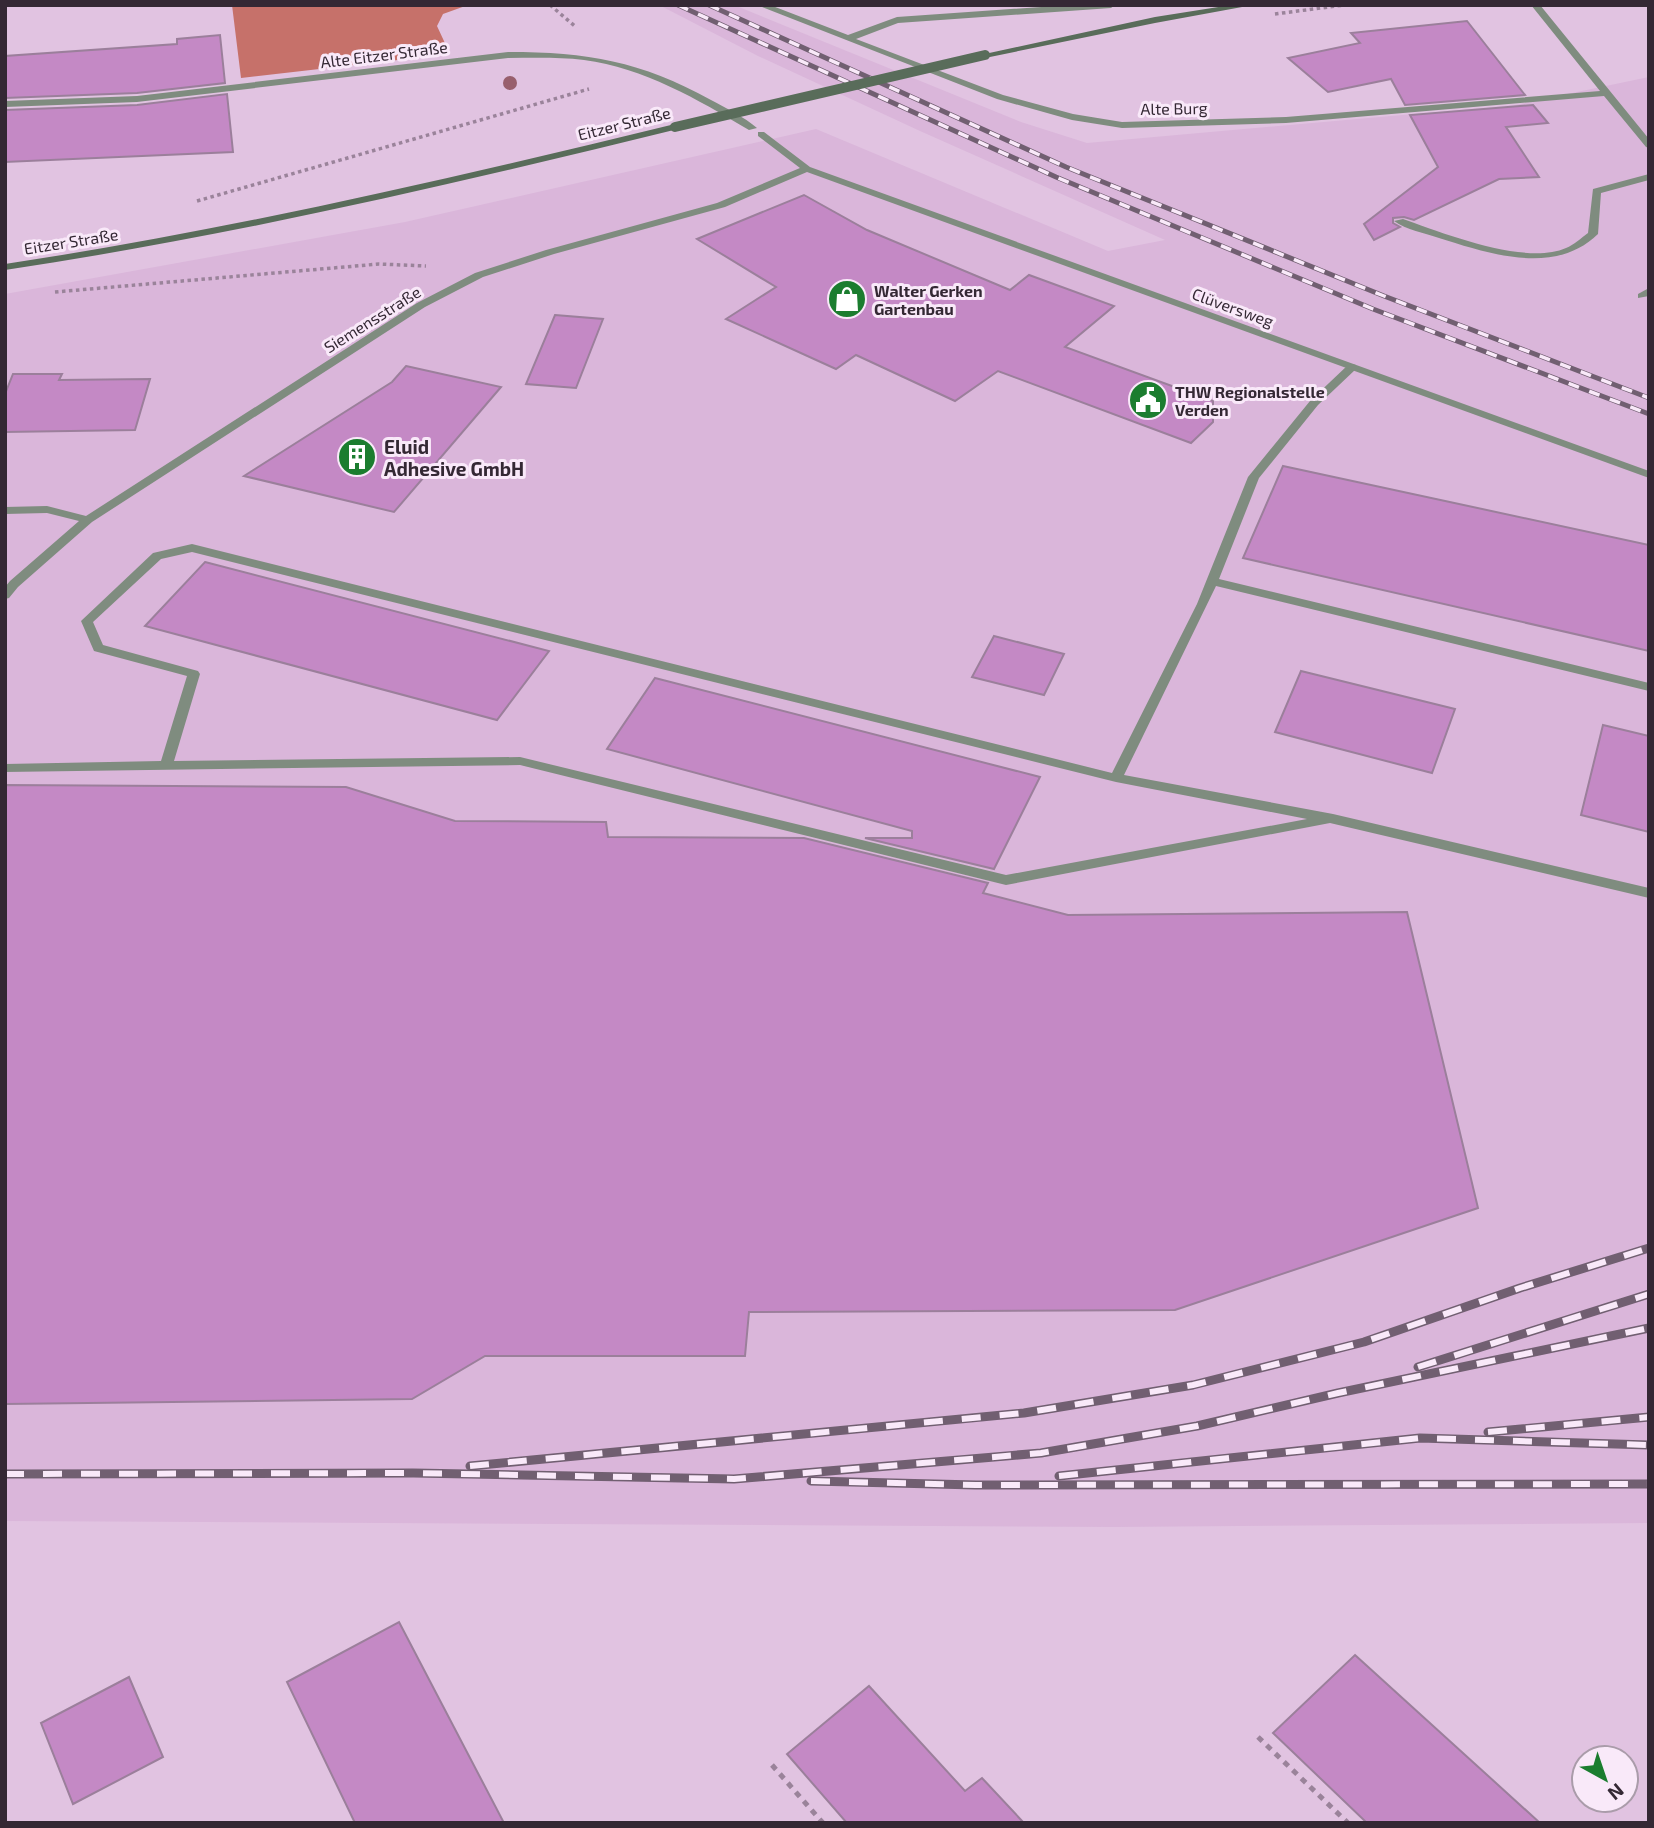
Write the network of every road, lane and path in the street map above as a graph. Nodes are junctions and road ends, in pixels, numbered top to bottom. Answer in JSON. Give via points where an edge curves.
{"nodes":[{"id":1,"x":761,"y":5,"type":"edge"},
{"id":2,"x":1111,"y":5,"type":"edge"},
{"id":3,"x":1249,"y":5,"type":"edge"},
{"id":4,"x":1301,"y":5,"type":"edge"},
{"id":5,"x":1344,"y":5,"type":"edge"},
{"id":6,"x":1535,"y":5,"type":"edge"},
{"id":7,"x":847,"y":39,"type":"junction"},
{"id":8,"x":601,"y":85,"type":"dead end"},
{"id":9,"x":1607,"y":93,"type":"junction"},
{"id":10,"x":5,"y":104,"type":"edge"},
{"id":11,"x":1649,"y":145,"type":"edge"},
{"id":12,"x":807,"y":169,"type":"junction"},
{"id":13,"x":1649,"y":177,"type":"edge"},
{"id":14,"x":187,"y":204,"type":"dead end"},
{"id":15,"x":1399,"y":221,"type":"dead end"},
{"id":16,"x":5,"y":267,"type":"edge"},
{"id":17,"x":479,"y":275,"type":"junction"},
{"id":18,"x":43,"y":293,"type":"dead end"},
{"id":19,"x":1352,"y":367,"type":"junction"},
{"id":20,"x":1649,"y":475,"type":"edge"},
{"id":21,"x":5,"y":511,"type":"edge"},
{"id":22,"x":88,"y":520,"type":"junction"},
{"id":23,"x":1212,"y":581,"type":"junction"},
{"id":24,"x":9,"y":582,"type":"edge"},
{"id":25,"x":5,"y":595,"type":"edge"},
{"id":26,"x":1649,"y":687,"type":"edge"},
{"id":27,"x":166,"y":766,"type":"junction"},
{"id":28,"x":5,"y":768,"type":"edge"},
{"id":29,"x":1116,"y":778,"type":"junction"},
{"id":30,"x":1333,"y":819,"type":"junction"},
{"id":31,"x":1649,"y":893,"type":"edge"},
{"id":32,"x":1258,"y":1737,"type":"dead end"},
{"id":33,"x":772,"y":1765,"type":"dead end"},
{"id":34,"x":823,"y":1823,"type":"edge"},
{"id":35,"x":1348,"y":1823,"type":"edge"}],
"edges":[{"from":1,"to":7,"type":"street","name":"Alte Burg"},
{"from":2,"to":7,"type":"street","via":[[897,20]]},
{"from":3,"to":16,"type":"main road","name":"Eitzer Straße","bridge":true,"via":[[985,55],[291,216]]},
{"from":4,"to":5,"type":"path","via":[[1305,10]]},
{"from":6,"to":9,"type":"street"},
{"from":7,"to":9,"type":"street","name":"Alte Burg","via":[[1026,105],[1122,125],[1286,120]]},
{"from":8,"to":14,"type":"path"},
{"from":9,"to":11,"type":"street"},
{"from":10,"to":12,"type":"street","name":"Alte Eitzer Straße","via":[[137,99],[508,55],[592,58],[680,88],[757,131]]},
{"from":12,"to":17,"type":"street","name":"Siemensstraße","via":[[721,205]]},
{"from":12,"to":19,"type":"street","name":"Clüversweg"},
{"from":13,"to":15,"type":"street","via":[[1596,191],[1593,234],[1566,252],[1519,256]]},
{"from":17,"to":18,"type":"path","via":[[452,267],[379,264]]},
{"from":17,"to":22,"type":"street","name":"Siemensstraße","via":[[421,305]]},
{"from":19,"to":20,"type":"street","name":"Clüversweg"},
{"from":19,"to":23,"type":"street","via":[[1314,404],[1254,477]]},
{"from":21,"to":22,"type":"street","via":[[47,509]]},
{"from":22,"to":24,"type":"street","name":"Siemensstraße"},
{"from":23,"to":26,"type":"street"},
{"from":23,"to":29,"type":"street"},
{"from":24,"to":25,"type":"street","name":"Siemensstraße"},
{"from":27,"to":28,"type":"street"},
{"from":27,"to":29,"type":"street","via":[[194,674],[98,648],[87,621],[156,556],[192,548]]},
{"from":27,"to":30,"type":"street","via":[[520,761],[1006,880]]},
{"from":29,"to":30,"type":"street"},
{"from":30,"to":31,"type":"street"},
{"from":32,"to":35,"type":"path"},
{"from":33,"to":34,"type":"path"}]}
